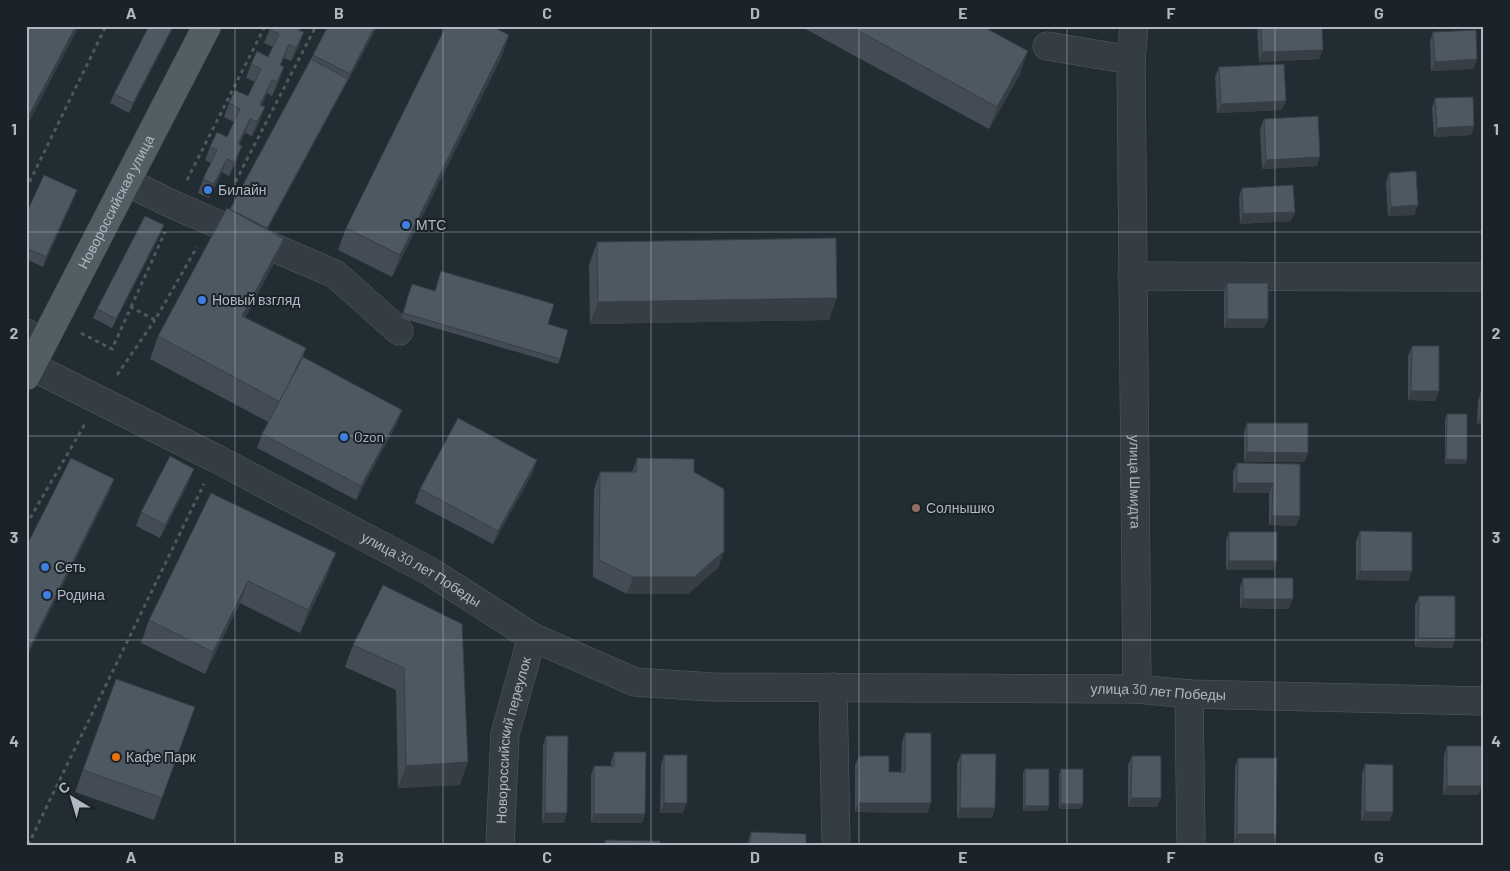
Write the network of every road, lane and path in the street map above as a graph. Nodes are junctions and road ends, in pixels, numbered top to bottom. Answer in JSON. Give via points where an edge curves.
{"nodes":[{"id":1,"x":106,"y":26,"type":"edge"},
{"id":2,"x":207,"y":26,"type":"edge"},
{"id":3,"x":265,"y":26,"type":"edge"},
{"id":4,"x":1134,"y":26,"type":"edge"},
{"id":5,"x":1047,"y":46,"type":"dead end"},
{"id":6,"x":1131,"y":60,"type":"junction"},
{"id":7,"x":127,"y":182,"type":"junction"},
{"id":8,"x":26,"y":189,"type":"edge"},
{"id":9,"x":176,"y":206,"type":"junction"},
{"id":10,"x":1132,"y":276,"type":"junction"},
{"id":11,"x":1484,"y":277,"type":"edge"},
{"id":12,"x":131,"y":307,"type":"edge"},
{"id":13,"x":398,"y":331,"type":"dead end"},
{"id":14,"x":32,"y":355,"type":"edge"},
{"id":15,"x":217,"y":458,"type":"junction"},
{"id":16,"x":532,"y":637,"type":"junction"},
{"id":17,"x":833,"y":688,"type":"junction"},
{"id":18,"x":1137,"y":689,"type":"junction"},
{"id":19,"x":1189,"y":694,"type":"junction"},
{"id":20,"x":1484,"y":701,"type":"edge"},
{"id":21,"x":28,"y":845,"type":"edge"},
{"id":22,"x":500,"y":845,"type":"edge"},
{"id":23,"x":836,"y":845,"type":"edge"},
{"id":24,"x":1192,"y":845,"type":"edge"}],
"edges":[{"from":1,"to":8,"type":"path"},
{"from":2,"to":7,"type":"main road","name":"Новороссийская улица"},
{"from":3,"to":9,"type":"path"},
{"from":4,"to":6,"type":"street","name":"улица Шмидта"},
{"from":5,"to":6,"type":"street"},
{"from":6,"to":10,"type":"street","name":"улица Шмидта"},
{"from":7,"to":9,"type":"street"},
{"from":7,"to":14,"type":"main road","name":"Новороссийская улица"},
{"from":9,"to":12,"type":"path"},
{"from":9,"to":13,"type":"street","via":[[335,274]]},
{"from":10,"to":11,"type":"street"},
{"from":10,"to":18,"type":"street","name":"улица Шмидта"},
{"from":14,"to":15,"type":"street","name":"улица 30 лет Победы"},
{"from":15,"to":16,"type":"street","name":"улица 30 лет Победы","via":[[431,572]]},
{"from":15,"to":21,"type":"path"},
{"from":16,"to":17,"type":"street","name":"улица 30 лет Победы","via":[[635,682],[712,688]]},
{"from":16,"to":22,"type":"street","name":"Новороссийский переулок","via":[[505,734]]},
{"from":17,"to":18,"type":"street","name":"улица 30 лет Победы"},
{"from":17,"to":23,"type":"street"},
{"from":18,"to":19,"type":"street","name":"улица 30 лет Победы"},
{"from":19,"to":20,"type":"street","name":"улица 30 лет Победы"},
{"from":19,"to":24,"type":"street"}]}
